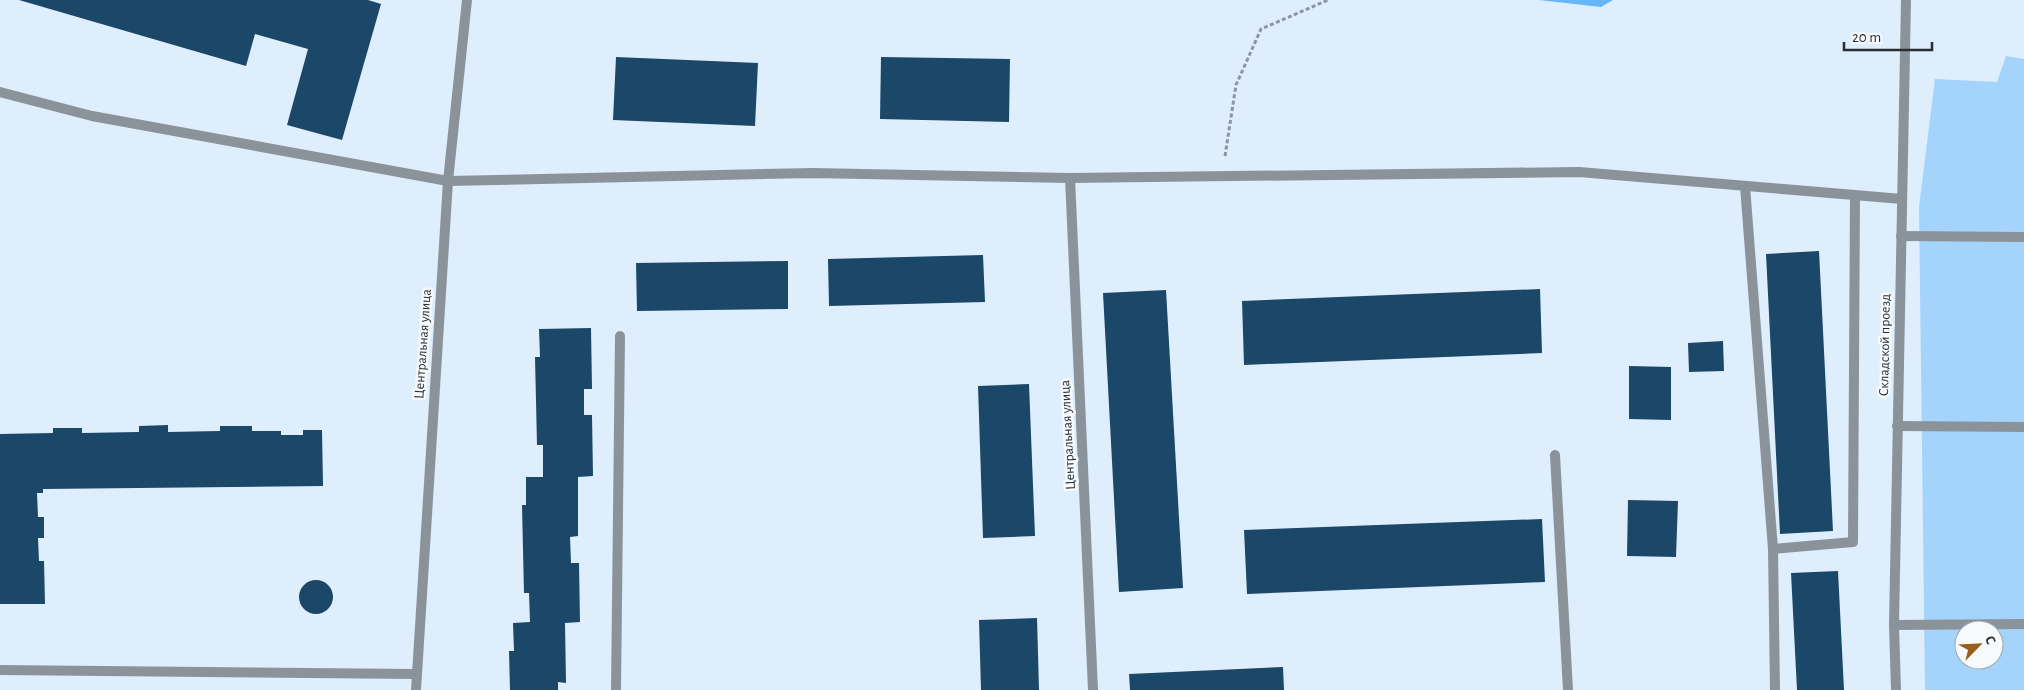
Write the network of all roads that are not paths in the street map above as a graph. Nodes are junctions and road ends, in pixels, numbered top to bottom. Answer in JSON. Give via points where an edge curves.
{"nodes":[{"id":1,"x":467,"y":0,"type":"edge"},
{"id":2,"x":1906,"y":0,"type":"edge"},
{"id":3,"x":0,"y":92,"type":"edge"},
{"id":4,"x":1070,"y":178,"type":"junction"},
{"id":5,"x":448,"y":182,"type":"junction"},
{"id":6,"x":1746,"y":186,"type":"junction"},
{"id":7,"x":1855,"y":195,"type":"junction"},
{"id":8,"x":1902,"y":199,"type":"junction"},
{"id":9,"x":1901,"y":236,"type":"junction"},
{"id":10,"x":2024,"y":237,"type":"edge"},
{"id":11,"x":620,"y":336,"type":"dead end"},
{"id":12,"x":1897,"y":426,"type":"junction"},
{"id":13,"x":2024,"y":428,"type":"edge"},
{"id":14,"x":1555,"y":455,"type":"dead end"},
{"id":15,"x":1773,"y":549,"type":"junction"},
{"id":16,"x":2024,"y":624,"type":"edge"},
{"id":17,"x":1894,"y":625,"type":"junction"},
{"id":18,"x":0,"y":670,"type":"edge"},
{"id":19,"x":415,"y":674,"type":"junction"},
{"id":20,"x":416,"y":690,"type":"edge"},
{"id":21,"x":616,"y":690,"type":"edge"},
{"id":22,"x":1093,"y":690,"type":"edge"},
{"id":23,"x":1568,"y":690,"type":"edge"},
{"id":24,"x":1775,"y":690,"type":"edge"},
{"id":25,"x":1896,"y":690,"type":"edge"}],
"edges":[{"from":1,"to":5,"type":"street","name":"Центральная улица"},
{"from":2,"to":8,"type":"street","name":"Складской проезд"},
{"from":3,"to":5,"type":"street","via":[[92,116]]},
{"from":4,"to":5,"type":"street","via":[[813,173]]},
{"from":4,"to":6,"type":"street","via":[[1579,172]]},
{"from":4,"to":22,"type":"street","name":"Центральная улица"},
{"from":5,"to":19,"type":"street","name":"Центральная улица"},
{"from":6,"to":7,"type":"street"},
{"from":6,"to":15,"type":"street"},
{"from":7,"to":8,"type":"street"},
{"from":7,"to":15,"type":"street","via":[[1853,542]]},
{"from":8,"to":9,"type":"street","name":"Складской проезд"},
{"from":9,"to":10,"type":"street"},
{"from":9,"to":12,"type":"street","name":"Складской проезд"},
{"from":11,"to":21,"type":"street"},
{"from":12,"to":13,"type":"street"},
{"from":12,"to":17,"type":"street","name":"Складской проезд"},
{"from":14,"to":23,"type":"street"},
{"from":15,"to":24,"type":"street"},
{"from":16,"to":17,"type":"street"},
{"from":17,"to":25,"type":"street","name":"Складской проезд"},
{"from":18,"to":19,"type":"street"},
{"from":19,"to":20,"type":"street","name":"Центральная улица"}]}
